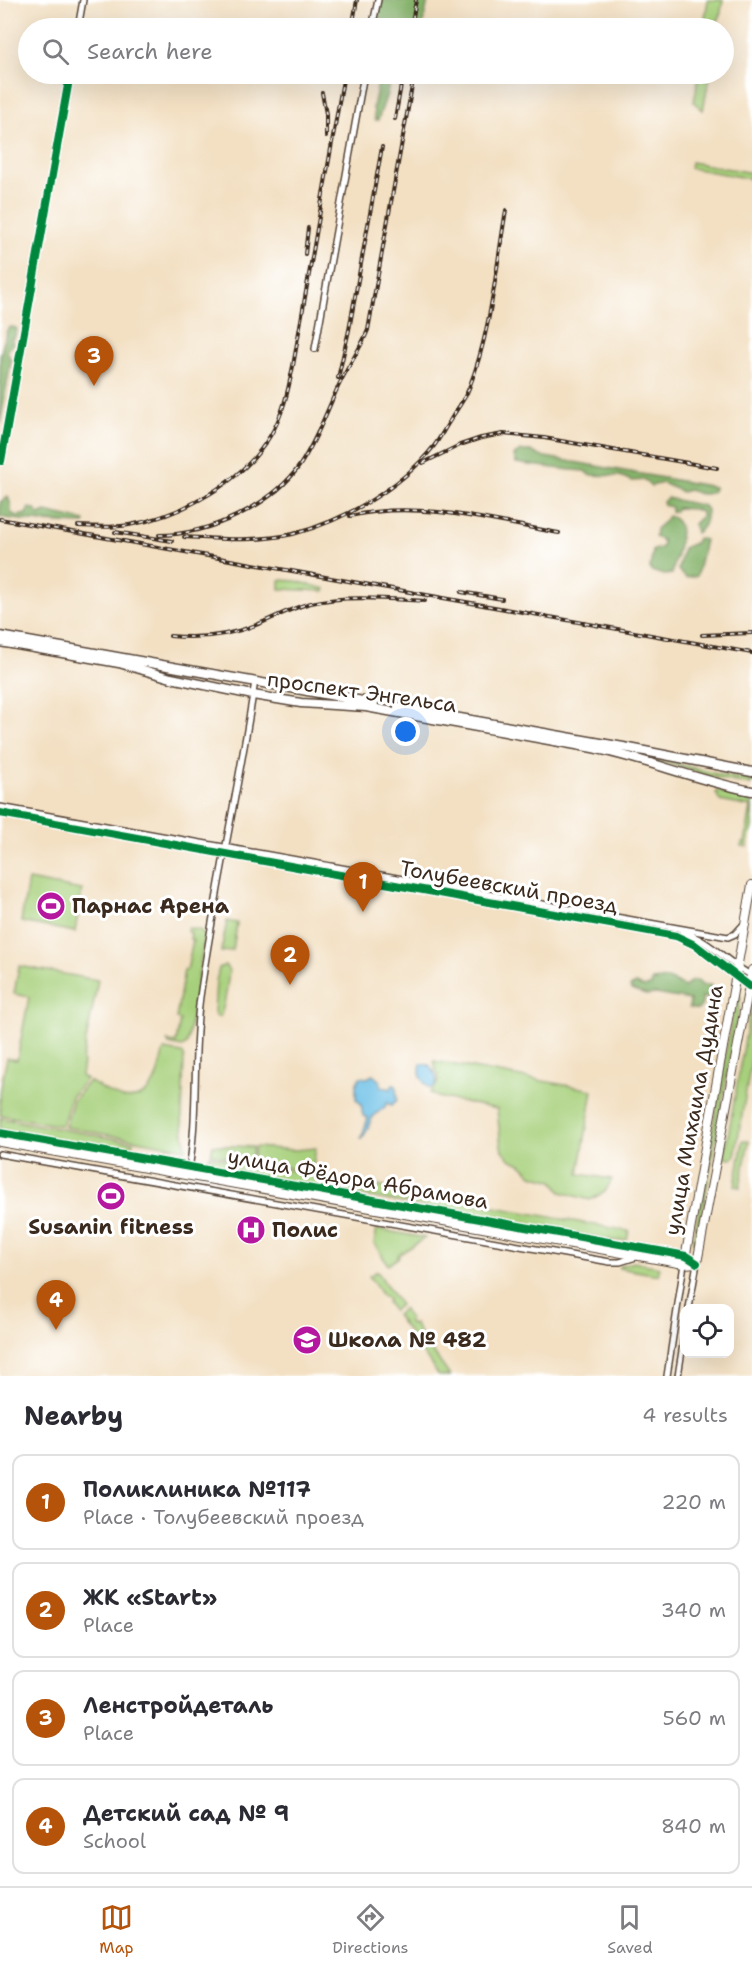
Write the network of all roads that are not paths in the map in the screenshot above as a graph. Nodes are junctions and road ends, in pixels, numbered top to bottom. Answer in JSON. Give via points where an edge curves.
{"nodes":[{"id":1,"x":83,"y":0,"type":"edge"},
{"id":2,"x":378,"y":0,"type":"edge"},
{"id":3,"x":80,"y":18,"type":"edge"},
{"id":4,"x":374,"y":18,"type":"edge"},
{"id":5,"x":68,"y":84,"type":"edge"},
{"id":6,"x":362,"y":84,"type":"edge"},
{"id":7,"x":315,"y":349,"type":"dead end"},
{"id":8,"x":1,"y":461,"type":"edge"},
{"id":9,"x":0,"y":636,"type":"edge"},
{"id":10,"x":0,"y":642,"type":"edge"},
{"id":11,"x":255,"y":681,"type":"junction"},
{"id":12,"x":253,"y":695,"type":"junction"},
{"id":13,"x":752,"y":772,"type":"edge"},
{"id":14,"x":752,"y":791,"type":"edge"},
{"id":15,"x":0,"y":807,"type":"edge"},
{"id":16,"x":0,"y":813,"type":"edge"},
{"id":17,"x":226,"y":851,"type":"junction"},
{"id":18,"x":752,"y":885,"type":"edge"},
{"id":19,"x":746,"y":921,"type":"junction"},
{"id":20,"x":669,"y":928,"type":"junction"},
{"id":21,"x":737,"y":972,"type":"junction"},
{"id":22,"x":752,"y":973,"type":"edge"},
{"id":23,"x":749,"y":986,"type":"junction"},
{"id":24,"x":0,"y":1133,"type":"edge"},
{"id":25,"x":0,"y":1142,"type":"edge"},
{"id":26,"x":0,"y":1154,"type":"edge"},
{"id":27,"x":189,"y":1171,"type":"junction"},
{"id":28,"x":639,"y":1256,"type":"junction"},
{"id":29,"x":685,"y":1260,"type":"junction"},
{"id":30,"x":697,"y":1263,"type":"junction"},
{"id":31,"x":690,"y":1304,"type":"edge"},
{"id":32,"x":681,"y":1358,"type":"edge"},
{"id":33,"x":667,"y":1376,"type":"edge"},
{"id":34,"x":678,"y":1376,"type":"edge"}],
"edges":[{"from":1,"to":3,"type":"street"},
{"from":2,"to":4,"type":"street"},
{"from":5,"to":8,"type":"street"},
{"from":6,"to":7,"type":"street"},
{"from":9,"to":11,"type":"main road","name":"проспект Энгельса"},
{"from":10,"to":12,"type":"main road","name":"проспект Энгельса","via":[[118,663]]},
{"from":11,"to":12,"type":"street"},
{"from":11,"to":13,"type":"main road","name":"проспект Энгельса"},
{"from":12,"to":14,"type":"main road","name":"проспект Энгельса","via":[[301,704],[366,707],[593,748]]},
{"from":12,"to":17,"type":"street"},
{"from":15,"to":17,"type":"street","name":"Толубеевский проезд"},
{"from":16,"to":17,"type":"street","name":"Толубеевский проезд"},
{"from":17,"to":20,"type":"street","name":"Толубеевский проезд"},
{"from":17,"to":21,"type":"street","name":"Толубеевский проезд","via":[[676,936]]},
{"from":17,"to":27,"type":"street","via":[[199,1006]]},
{"from":18,"to":19,"type":"street","name":"улица Михаила Дудина"},
{"from":19,"to":20,"type":"street","name":"Толубеевский проезд","via":[[728,937]]},
{"from":19,"to":21,"type":"street","name":"улица Михаила Дудина"},
{"from":20,"to":21,"type":"street","name":"Толубеевский проезд","via":[[699,938]]},
{"from":21,"to":22,"type":"street","name":"Толубеевский проезд"},
{"from":21,"to":23,"type":"street","name":"Толубеевский проезд"},
{"from":21,"to":29,"type":"street","name":"улица Михаила Дудина"},
{"from":22,"to":23,"type":"street","name":"улица Михаила Дудина"},
{"from":23,"to":30,"type":"street","name":"улица Михаила Дудина"},
{"from":24,"to":27,"type":"street","name":"улица Фёдора Абрамова"},
{"from":25,"to":27,"type":"street","name":"улица Фёдора Абрамова"},
{"from":26,"to":28,"type":"street","via":[[610,1262]]},
{"from":27,"to":28,"type":"street","name":"улица Фёдора Абрамова"},
{"from":27,"to":29,"type":"street","name":"улица Фёдора Абрамова"},
{"from":28,"to":29,"type":"street","name":"улица Фёдора Абрамова"},
{"from":29,"to":30,"type":"street","name":"улица Фёдора Абрамова"},
{"from":29,"to":33,"type":"street","name":"улица Михаила Дудина"},
{"from":30,"to":31,"type":"street","name":"улица Михаила Дудина"},
{"from":32,"to":34,"type":"street"}]}
